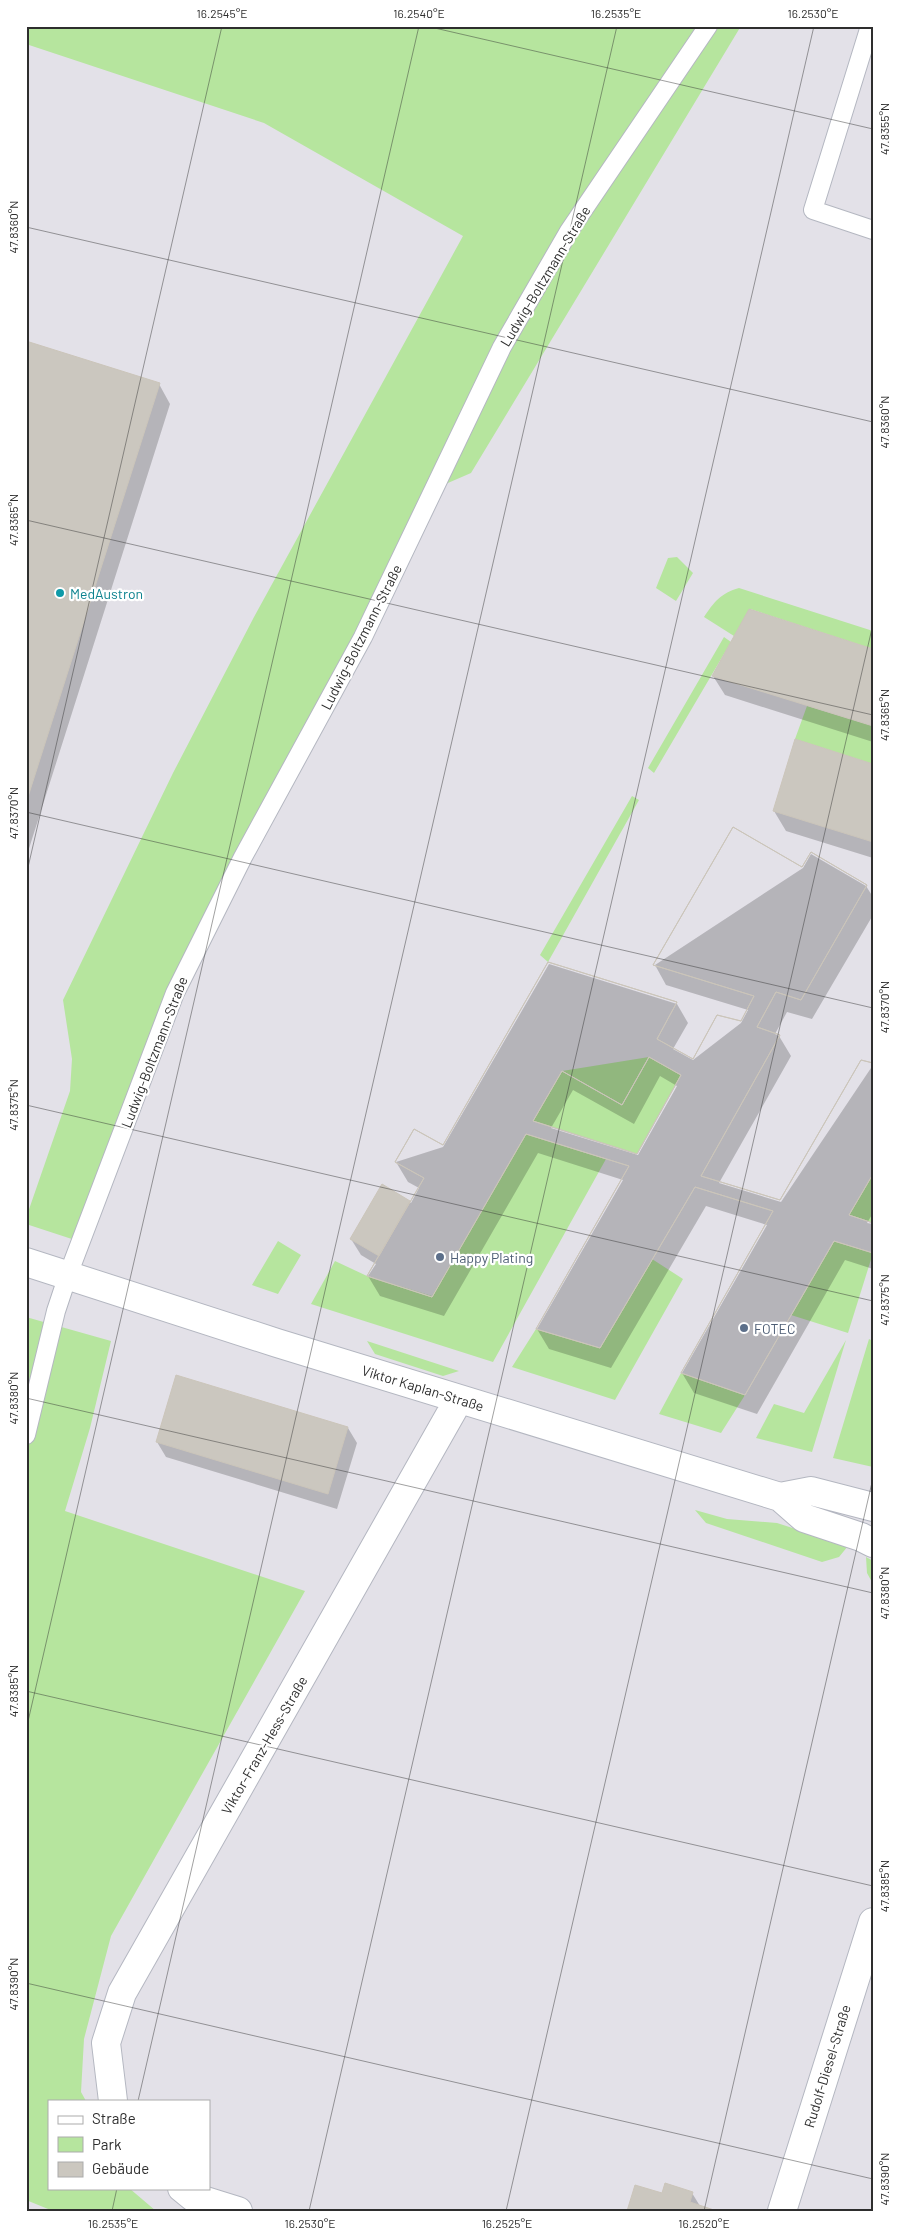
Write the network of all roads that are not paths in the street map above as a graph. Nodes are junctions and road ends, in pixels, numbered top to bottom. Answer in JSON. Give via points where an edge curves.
{"nodes":[{"id":1,"x":708,"y":26,"type":"edge"},
{"id":2,"x":870,"y":26,"type":"edge"},
{"id":3,"x":873,"y":230,"type":"edge"},
{"id":4,"x":26,"y":1262,"type":"edge"},
{"id":5,"x":68,"y":1275,"type":"junction"},
{"id":6,"x":459,"y":1400,"type":"junction"},
{"id":7,"x":26,"y":1435,"type":"edge"},
{"id":8,"x":780,"y":1497,"type":"junction"},
{"id":9,"x":873,"y":1507,"type":"edge"},
{"id":10,"x":873,"y":1543,"type":"edge"},
{"id":11,"x":873,"y":1922,"type":"edge"},
{"id":12,"x":113,"y":2100,"type":"edge"},
{"id":13,"x":184,"y":2190,"type":"edge"},
{"id":14,"x":238,"y":2211,"type":"edge"},
{"id":15,"x":782,"y":2211,"type":"edge"}],
"edges":[{"from":1,"to":5,"type":"lane","name":"Ludwig-Boltzmann-Straße","via":[[569,232],[502,347],[363,637],[243,857],[175,993]]},
{"from":2,"to":3,"type":"lane","via":[[813,210]]},
{"from":4,"to":5,"type":"street","name":"Viktor Kaplan-Straße"},
{"from":5,"to":6,"type":"street","name":"Viktor Kaplan-Straße"},
{"from":5,"to":7,"type":"lane","name":"Ludwig-Boltzmann-Straße"},
{"from":6,"to":8,"type":"street","name":"Viktor Kaplan-Straße"},
{"from":6,"to":12,"type":"street","name":"Viktor-Franz-Hess-Straße","via":[[122,1993],[106,2043]]},
{"from":8,"to":9,"type":"street","name":"Viktor Kaplan-Straße","via":[[811,1491]]},
{"from":8,"to":10,"type":"street","name":"Viktor Kaplan-Straße","via":[[804,1518]]},
{"from":11,"to":15,"type":"street","name":"Rudolf-Diesel-Straße"},
{"from":13,"to":14,"type":"street","via":[[193,2197]]}]}
